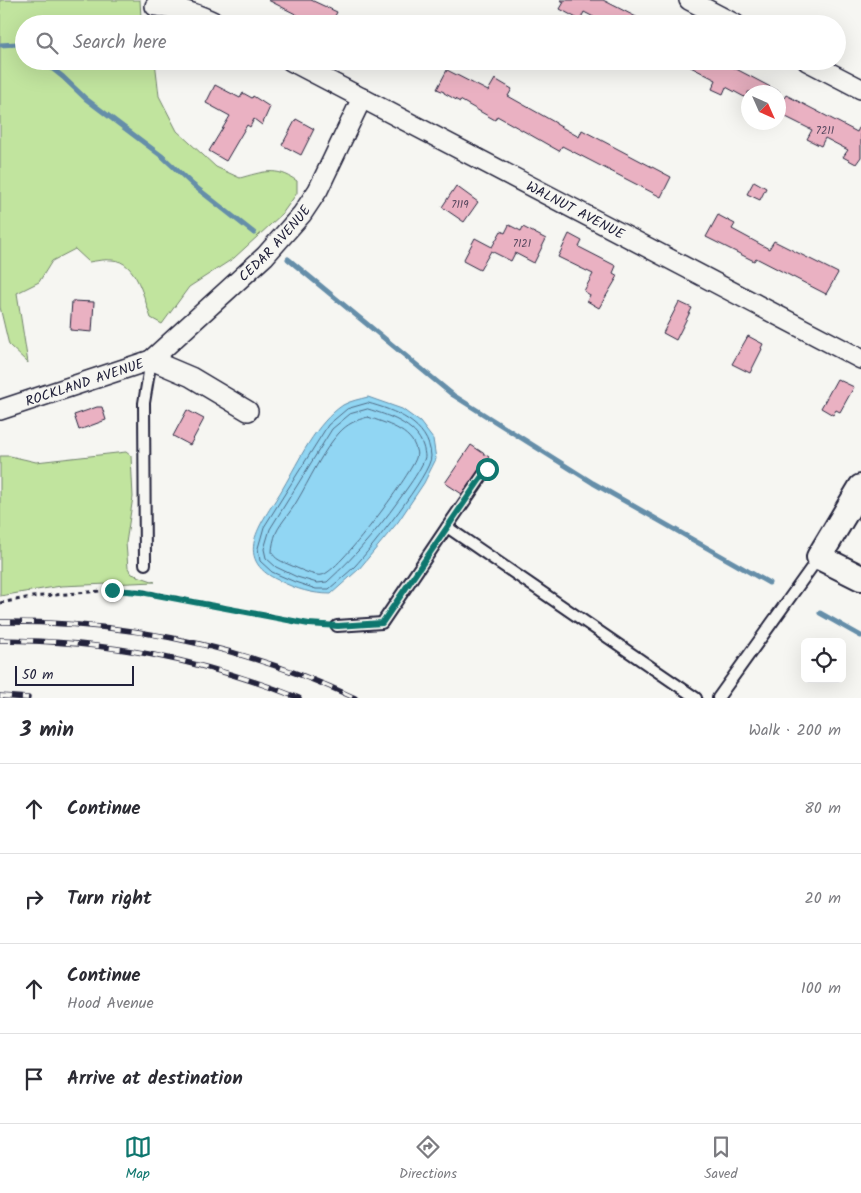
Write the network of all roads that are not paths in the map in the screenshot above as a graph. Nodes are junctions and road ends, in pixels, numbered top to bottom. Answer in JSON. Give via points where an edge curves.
{"nodes":[{"id":1,"x":690,"y":0,"type":"edge"},
{"id":2,"x":155,"y":6,"type":"dead end"},
{"id":3,"x":195,"y":15,"type":"edge"},
{"id":4,"x":718,"y":15,"type":"edge"},
{"id":5,"x":308,"y":70,"type":"edge"},
{"id":6,"x":824,"y":70,"type":"edge"},
{"id":7,"x":861,"y":89,"type":"edge"},
{"id":8,"x":362,"y":98,"type":"junction"},
{"id":9,"x":151,"y":360,"type":"junction"},
{"id":10,"x":861,"y":360,"type":"edge"},
{"id":11,"x":0,"y":410,"type":"edge"},
{"id":12,"x":248,"y":411,"type":"dead end"},
{"id":13,"x":487,"y":469,"type":"dead end"},
{"id":14,"x":860,"y":493,"type":"edge"},
{"id":15,"x":447,"y":527,"type":"junction"},
{"id":16,"x":819,"y":557,"type":"junction"},
{"id":17,"x":145,"y":564,"type":"dead end"},
{"id":18,"x":861,"y":578,"type":"edge"},
{"id":19,"x":338,"y":626,"type":"road end"},
{"id":20,"x":696,"y":698,"type":"edge"},
{"id":21,"x":718,"y":698,"type":"edge"}],
"edges":[{"from":1,"to":4,"type":"street"},
{"from":2,"to":3,"type":"street"},
{"from":5,"to":8,"type":"street","name":"WALNUT AVENUE"},
{"from":6,"to":7,"type":"street"},
{"from":8,"to":9,"type":"street","name":"CEDAR AVENUE","via":[[318,190],[302,214],[265,256]]},
{"from":8,"to":10,"type":"street","name":"WALNUT AVENUE"},
{"from":9,"to":11,"type":"street","name":"ROCKLAND AVENUE"},
{"from":9,"to":12,"type":"street","name":"ROCKLAND AVENUE","via":[[191,377]]},
{"from":9,"to":17,"type":"lane","via":[[144,404]]},
{"from":13,"to":15,"type":"lane"},
{"from":14,"to":16,"type":"street"},
{"from":15,"to":19,"type":"lane","via":[[382,623]]},
{"from":15,"to":20,"type":"lane"},
{"from":16,"to":18,"type":"street"},
{"from":16,"to":21,"type":"lane"}]}
